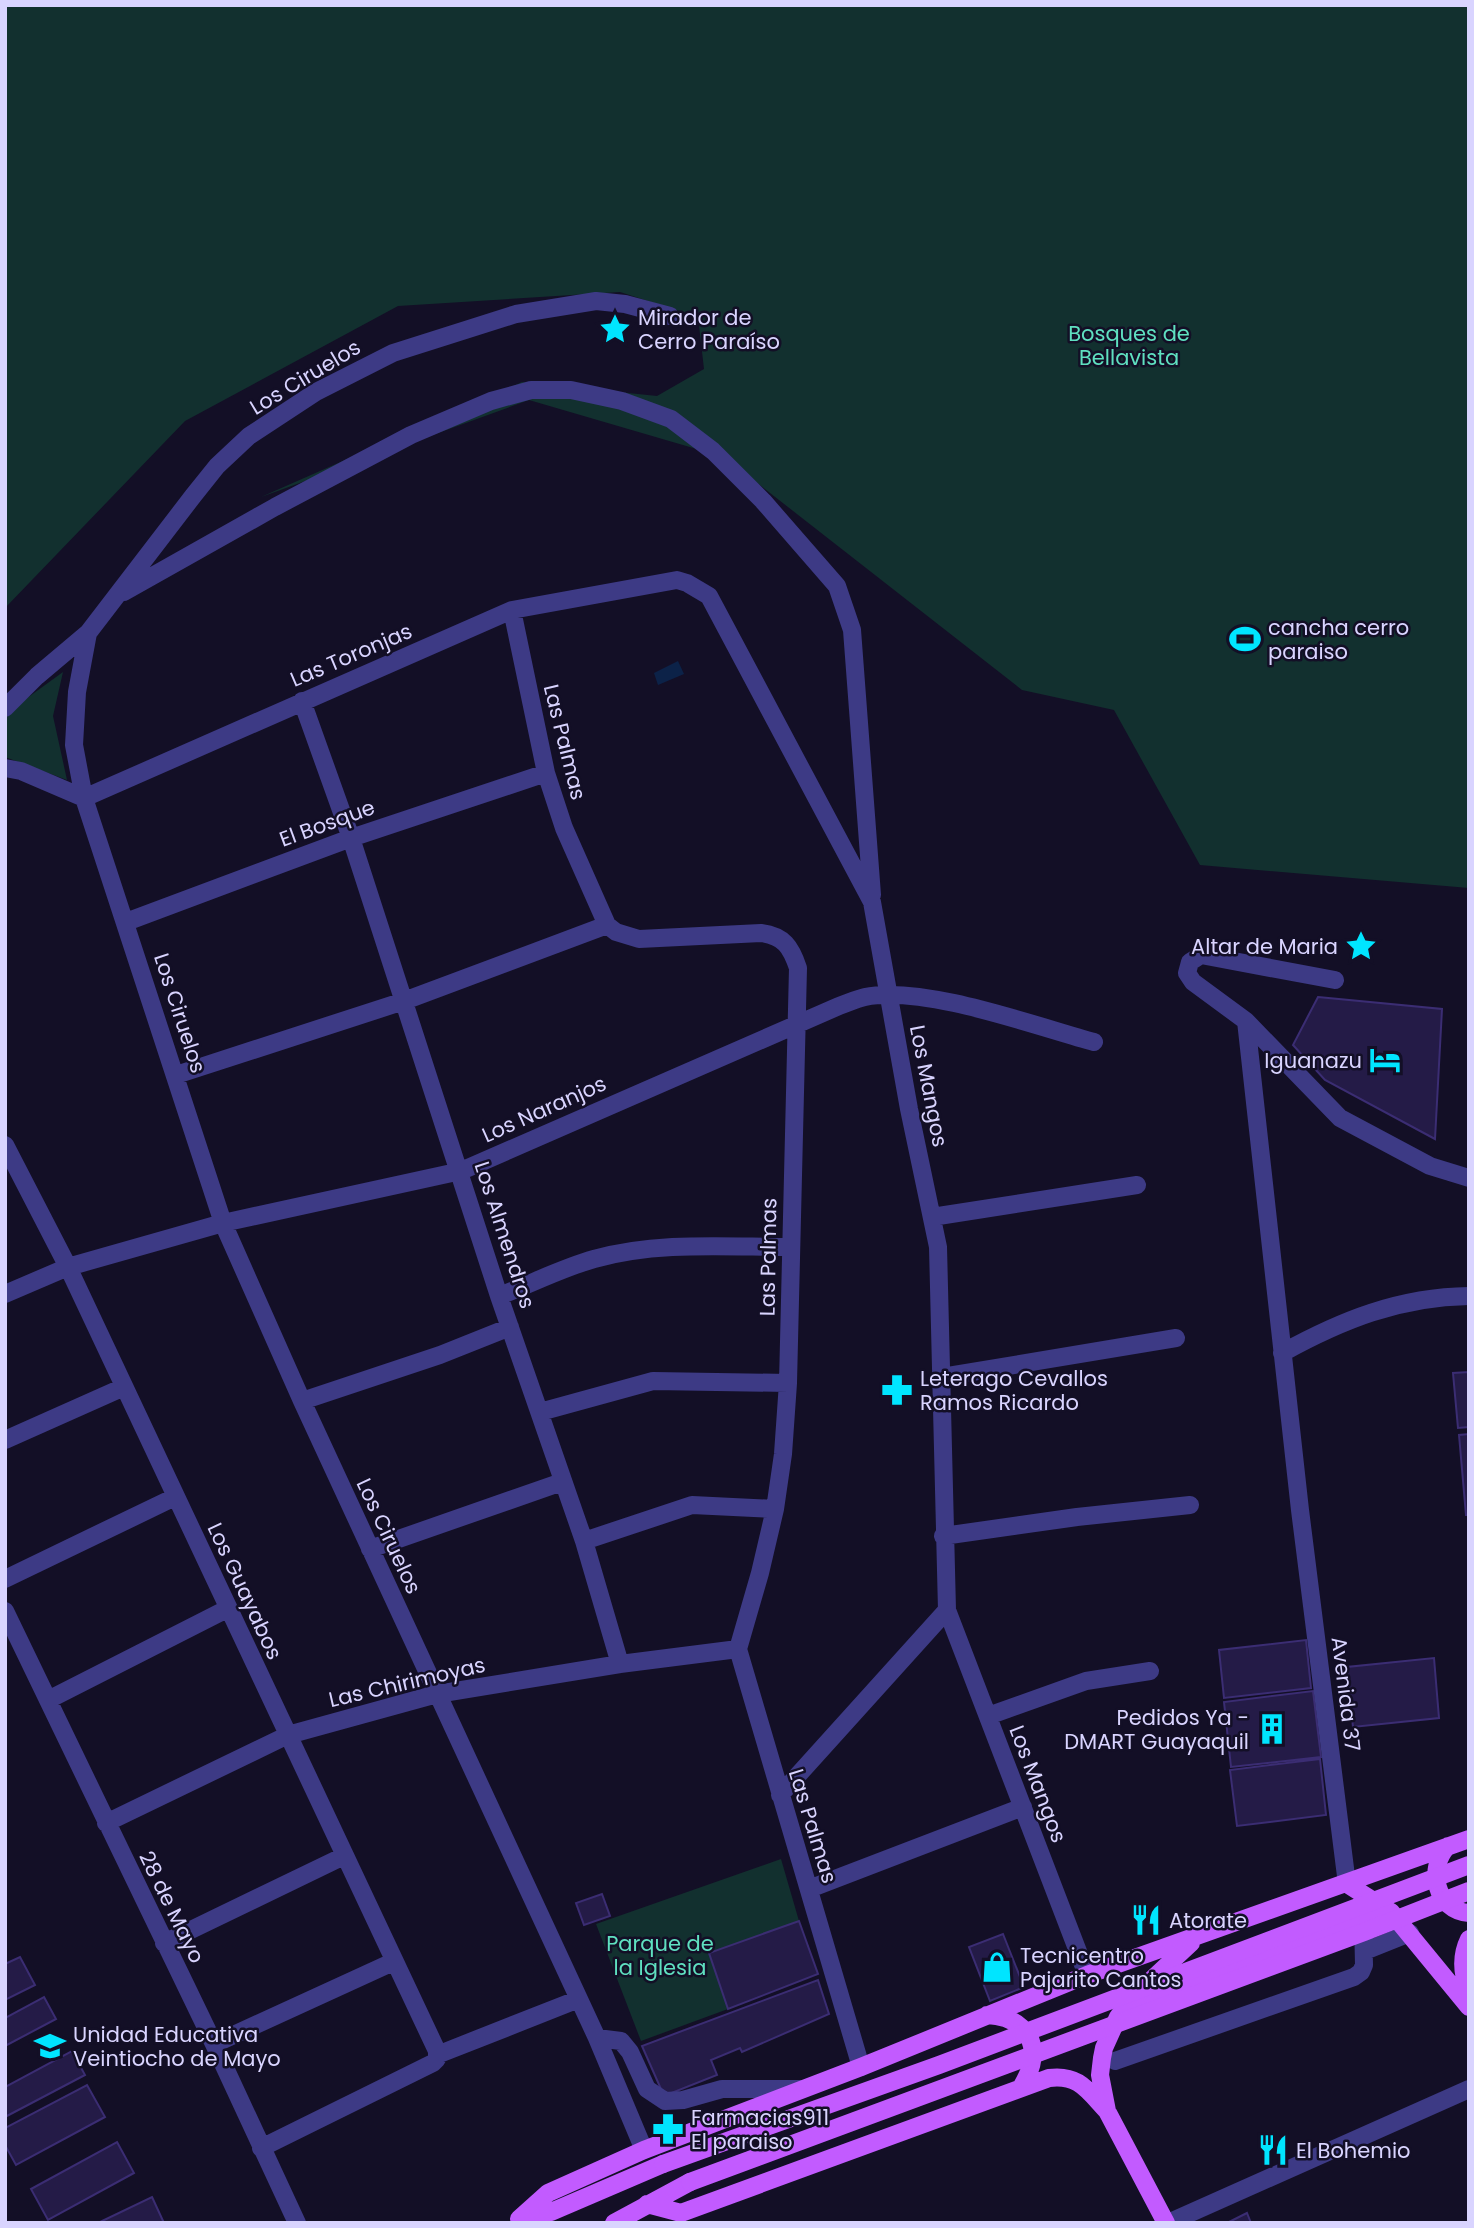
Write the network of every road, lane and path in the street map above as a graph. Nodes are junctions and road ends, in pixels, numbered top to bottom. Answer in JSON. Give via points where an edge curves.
{"nodes":[{"id":1,"x":670,"y":316,"type":"dead end"},
{"id":2,"x":118,"y":596,"type":"junction"},
{"id":3,"x":512,"y":610,"type":"junction"},
{"id":4,"x":717,"y":610,"type":"joint"},
{"id":5,"x":88,"y":633,"type":"junction"},
{"id":6,"x":302,"y":701,"type":"junction"},
{"id":7,"x":5,"y":708,"type":"edge"},
{"id":8,"x":5,"y":768,"type":"edge"},
{"id":9,"x":546,"y":772,"type":"junction"},
{"id":10,"x":84,"y":797,"type":"junction"},
{"id":11,"x":351,"y":838,"type":"junction"},
{"id":12,"x":872,"y":902,"type":"junction"},
{"id":13,"x":126,"y":922,"type":"junction"},
{"id":14,"x":607,"y":925,"type":"junction"},
{"id":15,"x":1335,"y":979,"type":"dead end"},
{"id":16,"x":890,"y":995,"type":"junction"},
{"id":17,"x":404,"y":1001,"type":"junction"},
{"id":18,"x":1247,"y":1021,"type":"junction"},
{"id":19,"x":796,"y":1024,"type":"junction"},
{"id":20,"x":1094,"y":1042,"type":"dead end"},
{"id":21,"x":176,"y":1075,"type":"junction"},
{"id":22,"x":5,"y":1145,"type":"edge"},
{"id":23,"x":461,"y":1171,"type":"junction"},
{"id":24,"x":1469,"y":1178,"type":"edge"},
{"id":25,"x":1137,"y":1185,"type":"dead end"},
{"id":26,"x":932,"y":1217,"type":"junction"},
{"id":27,"x":223,"y":1223,"type":"junction"},
{"id":28,"x":791,"y":1247,"type":"junction"},
{"id":29,"x":68,"y":1267,"type":"junction"},
{"id":30,"x":5,"y":1294,"type":"edge"},
{"id":31,"x":499,"y":1296,"type":"junction"},
{"id":32,"x":1469,"y":1296,"type":"edge"},
{"id":33,"x":510,"y":1326,"type":"junction"},
{"id":34,"x":1176,"y":1338,"type":"dead end"},
{"id":35,"x":1282,"y":1353,"type":"junction"},
{"id":36,"x":942,"y":1377,"type":"junction"},
{"id":37,"x":788,"y":1383,"type":"junction"},
{"id":38,"x":124,"y":1387,"type":"junction"},
{"id":39,"x":302,"y":1401,"type":"junction"},
{"id":40,"x":540,"y":1412,"type":"junction"},
{"id":41,"x":5,"y":1440,"type":"edge"},
{"id":42,"x":562,"y":1482,"type":"junction"},
{"id":43,"x":175,"y":1497,"type":"junction"},
{"id":44,"x":1190,"y":1506,"type":"dead end"},
{"id":45,"x":775,"y":1509,"type":"junction"},
{"id":46,"x":943,"y":1536,"type":"junction"},
{"id":47,"x":584,"y":1541,"type":"junction"},
{"id":48,"x":370,"y":1549,"type":"junction"},
{"id":49,"x":5,"y":1579,"type":"edge"},
{"id":50,"x":227,"y":1609,"type":"junction"},
{"id":51,"x":947,"y":1609,"type":"junction"},
{"id":52,"x":5,"y":1611,"type":"edge"},
{"id":53,"x":738,"y":1649,"type":"junction"},
{"id":54,"x":620,"y":1664,"type":"junction"},
{"id":55,"x":1150,"y":1671,"type":"dead end"},
{"id":56,"x":437,"y":1693,"type":"junction"},
{"id":57,"x":48,"y":1700,"type":"junction"},
{"id":58,"x":988,"y":1716,"type":"junction"},
{"id":59,"x":289,"y":1735,"type":"junction"},
{"id":60,"x":780,"y":1796,"type":"junction"},
{"id":61,"x":1023,"y":1807,"type":"junction"},
{"id":62,"x":106,"y":1823,"type":"junction"},
{"id":63,"x":1469,"y":1839,"type":"edge"},
{"id":64,"x":1448,"y":1846,"type":"junction"},
{"id":65,"x":344,"y":1856,"type":"junction"},
{"id":66,"x":1469,"y":1865,"type":"edge"},
{"id":67,"x":1347,"y":1884,"type":"junction"},
{"id":68,"x":809,"y":1889,"type":"junction"},
{"id":69,"x":1469,"y":1891,"type":"edge"},
{"id":70,"x":1391,"y":1912,"type":"junction"},
{"id":71,"x":1469,"y":1913,"type":"edge"},
{"id":72,"x":1363,"y":1916,"type":"junction"},
{"id":73,"x":1410,"y":1933,"type":"junction"},
{"id":74,"x":1198,"y":1937,"type":"junction"},
{"id":75,"x":1469,"y":1939,"type":"edge"},
{"id":76,"x":164,"y":1943,"type":"junction"},
{"id":77,"x":1365,"y":1951,"type":"junction"},
{"id":78,"x":393,"y":1962,"type":"junction"},
{"id":79,"x":1087,"y":1975,"type":"junction"},
{"id":80,"x":1469,"y":1992,"type":"edge"},
{"id":81,"x":579,"y":1999,"type":"junction"},
{"id":82,"x":1469,"y":2007,"type":"edge"},
{"id":83,"x":985,"y":2015,"type":"junction"},
{"id":84,"x":1118,"y":2017,"type":"junction"},
{"id":85,"x":597,"y":2038,"type":"junction"},
{"id":86,"x":214,"y":2044,"type":"junction"},
{"id":87,"x":437,"y":2057,"type":"junction"},
{"id":88,"x":1115,"y":2061,"type":"dead end"},
{"id":89,"x":861,"y":2067,"type":"junction"},
{"id":90,"x":1021,"y":2088,"type":"junction"},
{"id":91,"x":802,"y":2089,"type":"junction"},
{"id":92,"x":1469,"y":2089,"type":"edge"},
{"id":93,"x":1107,"y":2110,"type":"junction"},
{"id":94,"x":261,"y":2148,"type":"junction"},
{"id":95,"x":645,"y":2150,"type":"junction"},
{"id":96,"x":647,"y":2204,"type":"junction"},
{"id":97,"x":515,"y":2221,"type":"edge"},
{"id":98,"x":297,"y":2223,"type":"edge"},
{"id":99,"x":614,"y":2223,"type":"edge"},
{"id":100,"x":1167,"y":2223,"type":"edge"}],
"edges":[{"from":1,"to":2,"type":"street","name":"Los Ciruelos","via":[[596,301],[516,314],[393,352],[316,392],[250,436],[193,496]]},
{"from":2,"to":5,"type":"street","name":"Los Ciruelos"},
{"from":2,"to":12,"type":"street","via":[[411,435],[491,401],[531,390],[571,390],[622,401],[671,419],[713,451],[763,501],[836,586],[852,630]]},
{"from":3,"to":4,"type":"street","name":"Las Toronjas","via":[[677,580],[709,596]]},
{"from":3,"to":6,"type":"street","name":"Las Toronjas"},
{"from":3,"to":9,"type":"street","name":"Las Palmas"},
{"from":4,"to":12,"type":"street","name":"Los Mangos"},
{"from":5,"to":7,"type":"street"},
{"from":5,"to":10,"type":"street","name":"Los Ciruelos","via":[[76,692],[74,746]]},
{"from":6,"to":10,"type":"street","name":"Las Toronjas"},
{"from":6,"to":11,"type":"street","name":"Los Almendros"},
{"from":8,"to":10,"type":"street"},
{"from":9,"to":11,"type":"street","name":"El Bosque"},
{"from":9,"to":14,"type":"street","name":"Las Palmas","via":[[564,828]]},
{"from":10,"to":13,"type":"street","name":"Los Ciruelos"},
{"from":11,"to":13,"type":"street","name":"El Bosque"},
{"from":11,"to":17,"type":"street","name":"Los Almendros"},
{"from":12,"to":16,"type":"street","name":"Los Mangos"},
{"from":13,"to":21,"type":"street","name":"Los Ciruelos"},
{"from":14,"to":17,"type":"street"},
{"from":14,"to":19,"type":"street","name":"Las Palmas","via":[[639,939],[774,935],[793,952],[798,968]]},
{"from":15,"to":18,"type":"street","via":[[1201,955],[1190,962],[1187,973],[1193,982]]},
{"from":16,"to":19,"type":"street","name":"Los Naranjos","via":[[865,997]]},
{"from":16,"to":20,"type":"street","name":"Los Naranjos","via":[[962,1006]]},
{"from":16,"to":26,"type":"street","name":"Los Mangos"},
{"from":17,"to":21,"type":"street"},
{"from":17,"to":23,"type":"street","name":"Los Almendros"},
{"from":18,"to":24,"type":"street","via":[[1340,1118],[1430,1166]]},
{"from":18,"to":35,"type":"street","name":"Avenida 37"},
{"from":19,"to":23,"type":"street","name":"Los Naranjos"},
{"from":19,"to":28,"type":"street","name":"Las Palmas"},
{"from":21,"to":27,"type":"street","name":"Los Ciruelos"},
{"from":22,"to":29,"type":"street","name":"Los Guayabos"},
{"from":23,"to":27,"type":"street","name":"Los Naranjos"},
{"from":23,"to":31,"type":"street","name":"Los Almendros"},
{"from":25,"to":26,"type":"street"},
{"from":26,"to":36,"type":"street","name":"Los Mangos"},
{"from":27,"to":29,"type":"street","name":"Los Naranjos"},
{"from":27,"to":39,"type":"street","name":"Los Ciruelos"},
{"from":28,"to":31,"type":"street","via":[[635,1251],[594,1259]]},
{"from":28,"to":37,"type":"street","name":"Las Palmas"},
{"from":29,"to":30,"type":"street","name":"Los Naranjos"},
{"from":29,"to":38,"type":"street","name":"Los Guayabos"},
{"from":31,"to":33,"type":"street","name":"Los Almendros"},
{"from":32,"to":35,"type":"street","via":[[1375,1310]]},
{"from":33,"to":39,"type":"street"},
{"from":33,"to":40,"type":"street","name":"Los Almendros"},
{"from":34,"to":36,"type":"street"},
{"from":35,"to":67,"type":"street","name":"Avenida 37"},
{"from":36,"to":46,"type":"street","name":"Los Mangos"},
{"from":37,"to":40,"type":"street","via":[[653,1381]]},
{"from":37,"to":45,"type":"street","name":"Las Palmas"},
{"from":38,"to":41,"type":"street"},
{"from":38,"to":43,"type":"street","name":"Los Guayabos"},
{"from":39,"to":48,"type":"street","name":"Los Ciruelos"},
{"from":40,"to":42,"type":"street","name":"Los Almendros"},
{"from":42,"to":47,"type":"street","name":"Los Almendros"},
{"from":42,"to":48,"type":"street"},
{"from":43,"to":49,"type":"street"},
{"from":43,"to":50,"type":"street","name":"Los Guayabos"},
{"from":44,"to":46,"type":"street"},
{"from":45,"to":47,"type":"street","via":[[692,1505]]},
{"from":45,"to":53,"type":"street","name":"Las Palmas"},
{"from":46,"to":51,"type":"street","name":"Los Mangos"},
{"from":47,"to":54,"type":"street","name":"Los Almendros"},
{"from":48,"to":56,"type":"street","name":"Los Ciruelos"},
{"from":50,"to":57,"type":"street"},
{"from":50,"to":59,"type":"street","name":"Los Guayabos"},
{"from":51,"to":58,"type":"street","name":"Los Mangos"},
{"from":51,"to":60,"type":"street"},
{"from":52,"to":57,"type":"street","name":"28 de Mayo"},
{"from":53,"to":54,"type":"street","name":"Las Chirimoyas"},
{"from":53,"to":60,"type":"street","name":"Las Palmas"},
{"from":54,"to":56,"type":"street","name":"Las Chirimoyas"},
{"from":55,"to":58,"type":"street","via":[[1086,1681]]},
{"from":56,"to":59,"type":"street","name":"Las Chirimoyas"},
{"from":56,"to":81,"type":"street","name":"Los Ciruelos"},
{"from":57,"to":62,"type":"street","name":"28 de Mayo"},
{"from":58,"to":61,"type":"street","name":"Los Mangos"},
{"from":59,"to":62,"type":"street","name":"Las Chirimoyas"},
{"from":59,"to":65,"type":"street","name":"Los Guayabos"},
{"from":60,"to":68,"type":"street","name":"Las Palmas"},
{"from":61,"to":68,"type":"street"},
{"from":61,"to":79,"type":"street","name":"Los Mangos"},
{"from":62,"to":76,"type":"street","name":"28 de Mayo"},
{"from":63,"to":64,"type":"main road"},
{"from":64,"to":67,"type":"main road"},
{"from":64,"to":71,"type":"main road","via":[[1435,1872],[1443,1899],[1458,1912]]},
{"from":65,"to":76,"type":"street"},
{"from":65,"to":78,"type":"street","name":"Los Guayabos"},
{"from":66,"to":97,"type":"main road","bridge":true,"via":[[663,2164],[551,2212]]},
{"from":67,"to":70,"type":"main road"},
{"from":67,"to":74,"type":"main road"},
{"from":68,"to":89,"type":"street","name":"Las Palmas"},
{"from":69,"to":96,"type":"main road","bridge":true,"via":[[690,2182]]},
{"from":70,"to":72,"type":"main road"},
{"from":70,"to":73,"type":"main road"},
{"from":72,"to":77,"type":"street"},
{"from":72,"to":84,"type":"main road","via":[[1146,2000]]},
{"from":73,"to":77,"type":"street"},
{"from":73,"to":82,"type":"main road"},
{"from":74,"to":79,"type":"main road"},
{"from":74,"to":84,"type":"main road","via":[[1144,1984]]},
{"from":75,"to":80,"type":"main road","via":[[1462,1969]]},
{"from":76,"to":86,"type":"street","name":"28 de Mayo"},
{"from":77,"to":88,"type":"street","via":[[1364,1965],[1354,1977]]},
{"from":78,"to":86,"type":"street"},
{"from":78,"to":87,"type":"street","name":"Los Guayabos"},
{"from":79,"to":83,"type":"main road"},
{"from":81,"to":85,"type":"street","name":"Los Ciruelos"},
{"from":81,"to":87,"type":"street"},
{"from":83,"to":89,"type":"main road"},
{"from":83,"to":90,"type":"main road","via":[[1012,2019],[1030,2037],[1033,2061]]},
{"from":84,"to":93,"type":"main road","via":[[1101,2058]]},
{"from":85,"to":91,"type":"street","via":[[612,2038],[625,2045],[647,2089],[665,2101],[683,2101],[722,2089]]},
{"from":85,"to":95,"type":"street","name":"Los Ciruelos"},
{"from":86,"to":94,"type":"street","name":"28 de Mayo"},
{"from":87,"to":94,"type":"street"},
{"from":89,"to":91,"type":"main road"},
{"from":90,"to":93,"type":"main road","via":[[1063,2076],[1077,2080]]},
{"from":90,"to":96,"type":"main road","via":[[681,2213]]},
{"from":91,"to":95,"type":"main road"},
{"from":92,"to":100,"type":"street"},
{"from":93,"to":100,"type":"main road"},
{"from":94,"to":98,"type":"street","name":"28 de Mayo"},
{"from":95,"to":97,"type":"main road","via":[[548,2193]]},
{"from":96,"to":99,"type":"main road"}]}
